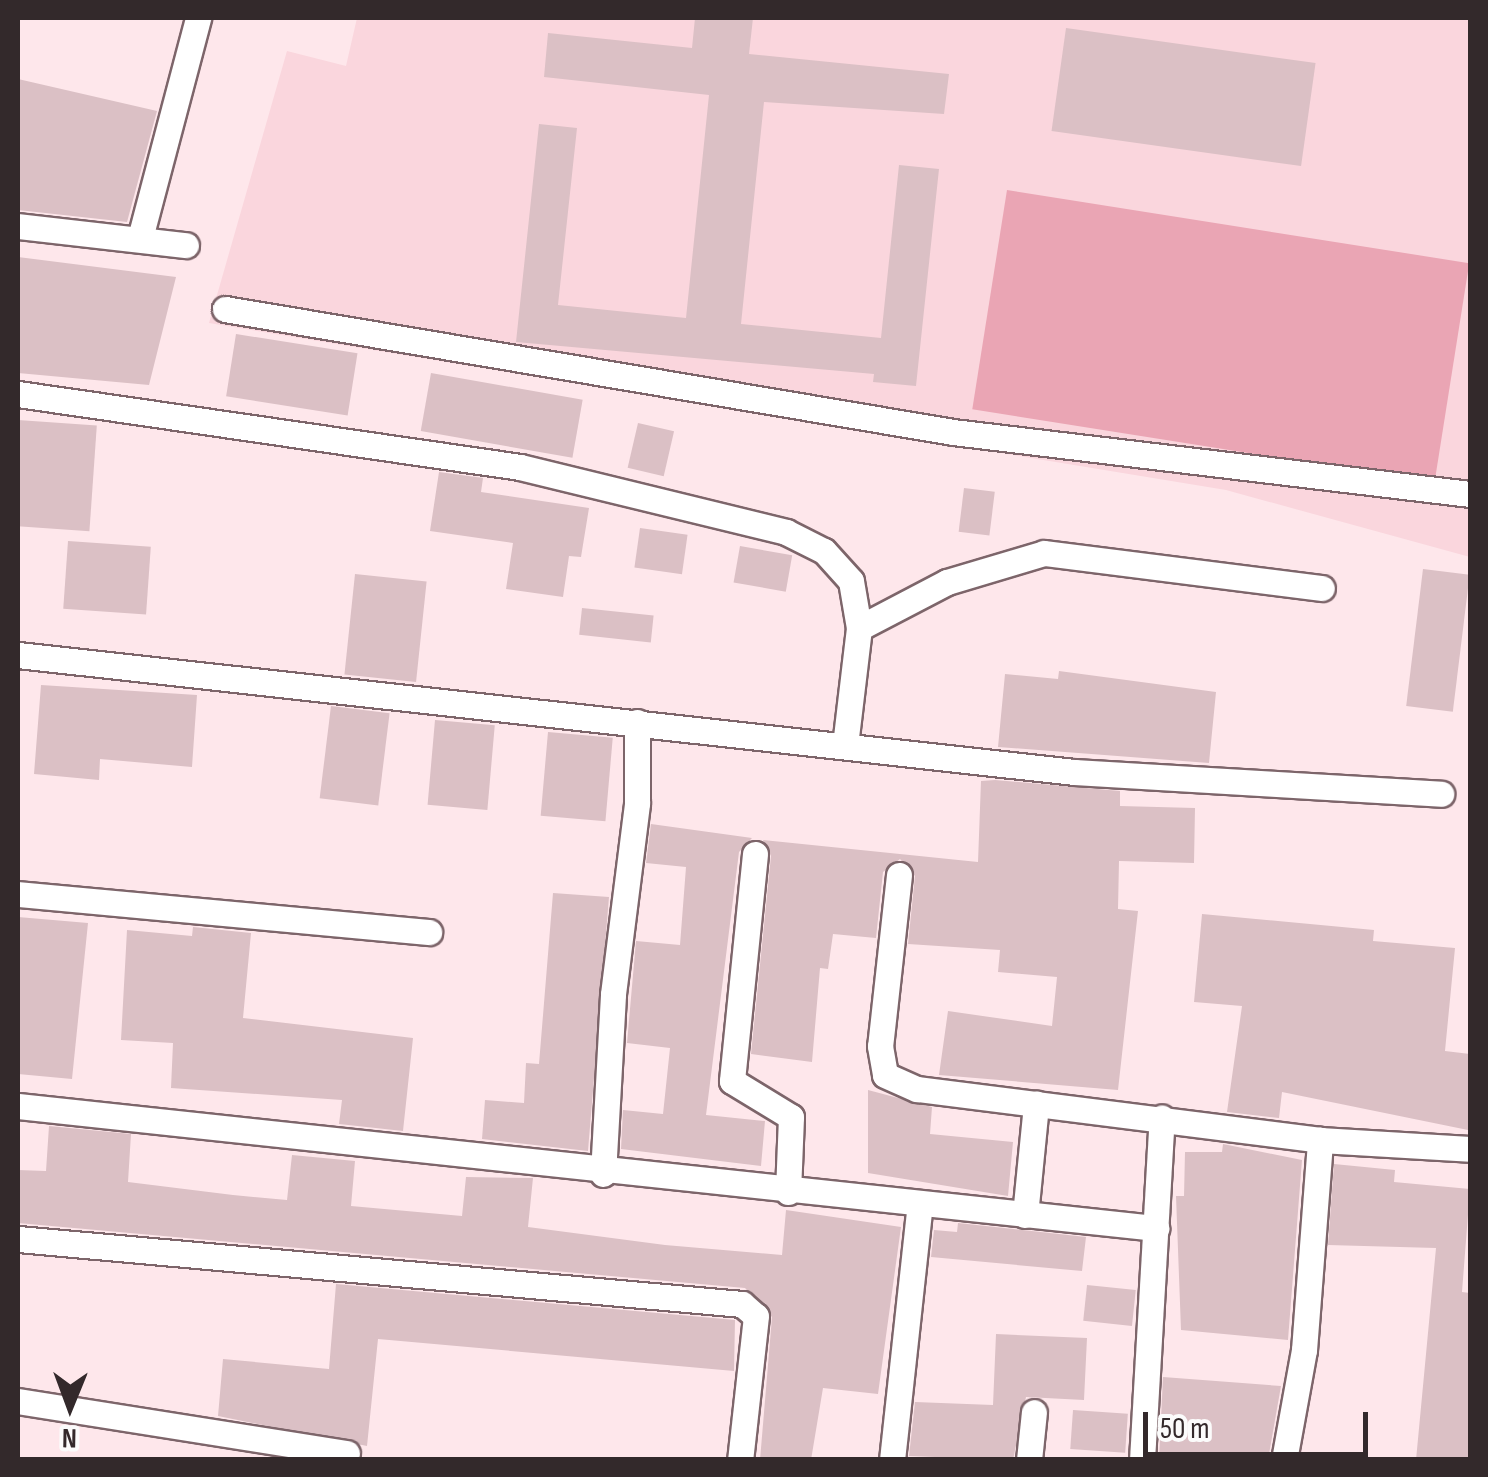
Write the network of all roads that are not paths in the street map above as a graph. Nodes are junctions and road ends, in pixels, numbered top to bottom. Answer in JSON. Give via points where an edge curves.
{"nodes":[{"id":1,"x":198,"y":18,"type":"edge"},
{"id":2,"x":18,"y":226,"type":"edge"},
{"id":3,"x":140,"y":238,"type":"junction"},
{"id":4,"x":186,"y":245,"type":"dead end"},
{"id":5,"x":225,"y":310,"type":"dead end"},
{"id":6,"x":18,"y":394,"type":"edge"},
{"id":7,"x":1470,"y":494,"type":"edge"},
{"id":8,"x":1322,"y":588,"type":"dead end"},
{"id":9,"x":860,"y":628,"type":"junction"},
{"id":10,"x":18,"y":656,"type":"edge"},
{"id":11,"x":637,"y":722,"type":"junction"},
{"id":12,"x":845,"y":745,"type":"junction"},
{"id":13,"x":1441,"y":794,"type":"dead end"},
{"id":14,"x":754,"y":854,"type":"dead end"},
{"id":15,"x":899,"y":875,"type":"dead end"},
{"id":16,"x":18,"y":894,"type":"edge"},
{"id":17,"x":429,"y":932,"type":"dead end"},
{"id":18,"x":1036,"y":1104,"type":"junction"},
{"id":19,"x":18,"y":1106,"type":"edge"},
{"id":20,"x":1162,"y":1118,"type":"junction"},
{"id":21,"x":1320,"y":1140,"type":"junction"},
{"id":22,"x":1470,"y":1150,"type":"edge"},
{"id":23,"x":604,"y":1174,"type":"junction"},
{"id":24,"x":788,"y":1192,"type":"junction"},
{"id":25,"x":920,"y":1204,"type":"junction"},
{"id":26,"x":1025,"y":1215,"type":"junction"},
{"id":27,"x":1156,"y":1228,"type":"junction"},
{"id":28,"x":18,"y":1238,"type":"edge"},
{"id":29,"x":18,"y":1401,"type":"edge"},
{"id":30,"x":1034,"y":1412,"type":"dead end"},
{"id":31,"x":347,"y":1453,"type":"dead end"},
{"id":32,"x":740,"y":1460,"type":"edge"},
{"id":33,"x":892,"y":1460,"type":"edge"},
{"id":34,"x":1029,"y":1460,"type":"edge"},
{"id":35,"x":1142,"y":1460,"type":"edge"},
{"id":36,"x":1284,"y":1460,"type":"edge"}],
"edges":[{"from":1,"to":3,"type":"street"},
{"from":2,"to":3,"type":"street"},
{"from":3,"to":4,"type":"street"},
{"from":5,"to":7,"type":"street","via":[[953,432]]},
{"from":6,"to":9,"type":"street","via":[[520,467],[786,532],[824,551],[851,581]]},
{"from":8,"to":9,"type":"street","via":[[1044,554],[947,582]]},
{"from":9,"to":12,"type":"street"},
{"from":10,"to":11,"type":"street"},
{"from":11,"to":12,"type":"street"},
{"from":11,"to":23,"type":"street","via":[[638,802],[614,994]]},
{"from":12,"to":13,"type":"street","via":[[1074,772]]},
{"from":14,"to":24,"type":"street","via":[[732,1081],[791,1117]]},
{"from":15,"to":18,"type":"street","via":[[880,1046],[885,1074],[917,1089]]},
{"from":16,"to":17,"type":"street"},
{"from":18,"to":20,"type":"street"},
{"from":18,"to":26,"type":"street"},
{"from":19,"to":23,"type":"street"},
{"from":20,"to":21,"type":"street"},
{"from":20,"to":27,"type":"street"},
{"from":21,"to":22,"type":"street"},
{"from":21,"to":36,"type":"street","via":[[1304,1350]]},
{"from":23,"to":24,"type":"street"},
{"from":24,"to":25,"type":"street"},
{"from":25,"to":26,"type":"street"},
{"from":25,"to":33,"type":"street"},
{"from":26,"to":27,"type":"street"},
{"from":27,"to":35,"type":"street"},
{"from":28,"to":32,"type":"street","via":[[742,1304],[756,1316]]},
{"from":29,"to":31,"type":"street"},
{"from":30,"to":34,"type":"street"}]}
